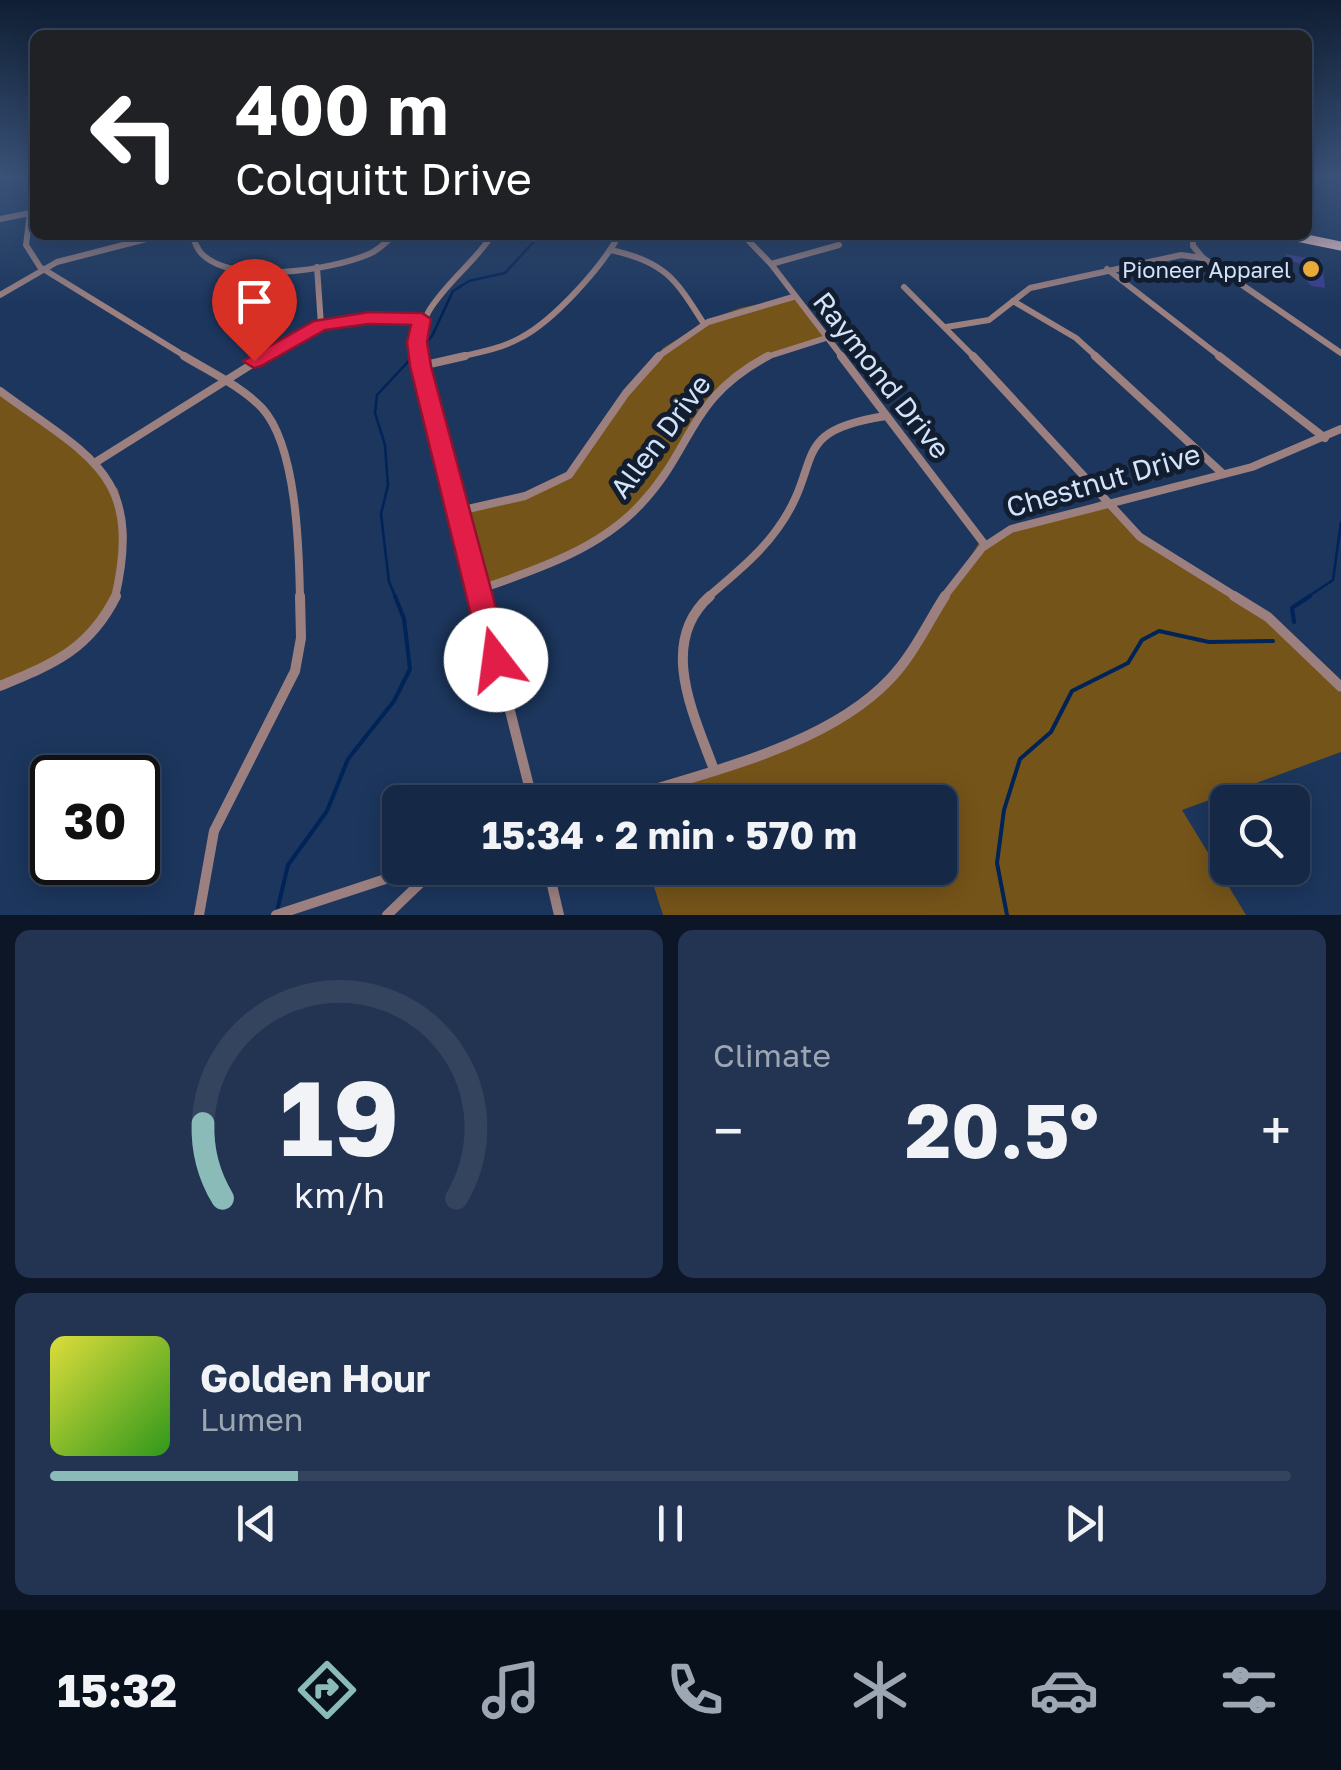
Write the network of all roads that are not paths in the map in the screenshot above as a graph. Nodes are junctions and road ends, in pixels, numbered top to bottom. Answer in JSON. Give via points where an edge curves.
{"nodes":[{"id":1,"x":30,"y":223,"type":"edge"},
{"id":2,"x":140,"y":240,"type":"edge"},
{"id":3,"x":193,"y":240,"type":"edge"},
{"id":4,"x":387,"y":240,"type":"edge"},
{"id":5,"x":489,"y":240,"type":"edge"},
{"id":6,"x":616,"y":240,"type":"edge"},
{"id":7,"x":748,"y":240,"type":"edge"},
{"id":8,"x":1193,"y":240,"type":"edge"},
{"id":9,"x":1312,"y":240,"type":"edge"},
{"id":10,"x":839,"y":246,"type":"dead end"},
{"id":11,"x":1341,"y":246,"type":"edge"},
{"id":12,"x":611,"y":250,"type":"junction"},
{"id":13,"x":1203,"y":258,"type":"junction"},
{"id":14,"x":771,"y":264,"type":"junction"},
{"id":15,"x":316,"y":267,"type":"junction"},
{"id":16,"x":40,"y":268,"type":"junction"},
{"id":17,"x":1107,"y":269,"type":"junction"},
{"id":18,"x":904,"y":287,"type":"dead end"},
{"id":19,"x":0,"y":295,"type":"edge"},
{"id":20,"x":793,"y":297,"type":"junction"},
{"id":21,"x":1013,"y":301,"type":"junction"},
{"id":22,"x":422,"y":319,"type":"junction"},
{"id":23,"x":704,"y":324,"type":"junction"},
{"id":24,"x":320,"y":325,"type":"junction"},
{"id":25,"x":946,"y":328,"type":"junction"},
{"id":26,"x":826,"y":338,"type":"junction"},
{"id":27,"x":1341,"y":354,"type":"edge"},
{"id":28,"x":420,"y":366,"type":"junction"},
{"id":29,"x":224,"y":380,"type":"junction"},
{"id":30,"x":0,"y":391,"type":"edge"},
{"id":31,"x":886,"y":416,"type":"junction"},
{"id":32,"x":1341,"y":429,"type":"edge"},
{"id":33,"x":1325,"y":438,"type":"junction"},
{"id":34,"x":96,"y":462,"type":"junction"},
{"id":35,"x":1222,"y":473,"type":"junction"},
{"id":36,"x":1107,"y":502,"type":"junction"},
{"id":37,"x":458,"y":512,"type":"junction"},
{"id":38,"x":984,"y":545,"type":"junction"},
{"id":39,"x":478,"y":590,"type":"junction"},
{"id":40,"x":0,"y":686,"type":"edge"},
{"id":41,"x":1341,"y":687,"type":"edge"},
{"id":42,"x":713,"y":767,"type":"junction"},
{"id":43,"x":529,"y":785,"type":"edge"},
{"id":44,"x":661,"y":785,"type":"edge"},
{"id":45,"x":382,"y":880,"type":"edge"},
{"id":46,"x":418,"y":885,"type":"edge"},
{"id":47,"x":552,"y":885,"type":"edge"},
{"id":48,"x":199,"y":915,"type":"edge"},
{"id":49,"x":276,"y":915,"type":"edge"},
{"id":50,"x":387,"y":915,"type":"edge"},
{"id":51,"x":560,"y":915,"type":"edge"}],
"edges":[{"from":1,"to":16,"type":"street","via":[[26,245]]},
{"from":2,"to":16,"type":"street"},
{"from":3,"to":15,"type":"street","via":[[196,252],[228,269]]},
{"from":4,"to":15,"type":"street","via":[[365,256]]},
{"from":5,"to":22,"type":"street"},
{"from":6,"to":12,"type":"street"},
{"from":7,"to":14,"type":"street","name":"Raymond Drive"},
{"from":8,"to":13,"type":"street"},
{"from":9,"to":11,"type":"main road"},
{"from":10,"to":14,"type":"street"},
{"from":12,"to":23,"type":"street","via":[[658,262]]},
{"from":12,"to":28,"type":"street","via":[[524,337]]},
{"from":13,"to":17,"type":"street","via":[[1181,255]]},
{"from":13,"to":27,"type":"street"},
{"from":14,"to":20,"type":"street","name":"Raymond Drive"},
{"from":15,"to":24,"type":"street"},
{"from":16,"to":19,"type":"street"},
{"from":16,"to":29,"type":"street"},
{"from":17,"to":21,"type":"street","via":[[1030,288]]},
{"from":17,"to":33,"type":"street"},
{"from":18,"to":25,"type":"street"},
{"from":20,"to":23,"type":"street"},
{"from":20,"to":26,"type":"street","name":"Raymond Drive"},
{"from":21,"to":25,"type":"street","via":[[989,320]]},
{"from":21,"to":35,"type":"street","via":[[1076,338]]},
{"from":22,"to":24,"type":"street"},
{"from":22,"to":28,"type":"street"},
{"from":23,"to":37,"type":"street","via":[[650,361],[562,480]]},
{"from":24,"to":29,"type":"street"},
{"from":25,"to":36,"type":"street"},
{"from":26,"to":31,"type":"street","name":"Raymond Drive"},
{"from":26,"to":39,"type":"street","name":"Allen Drive","via":[[771,355],[724,384],[694,419],[647,498],[601,538]]},
{"from":28,"to":37,"type":"street"},
{"from":29,"to":34,"type":"street"},
{"from":29,"to":48,"type":"street","via":[[265,410],[288,464],[299,548],[300,638],[283,700],[214,831]]},
{"from":30,"to":34,"type":"street"},
{"from":31,"to":38,"type":"street","name":"Raymond Drive"},
{"from":31,"to":42,"type":"street","via":[[829,428],[814,445],[778,530],[686,622],[682,668]]},
{"from":32,"to":33,"type":"street","name":"Chestnut Drive"},
{"from":33,"to":35,"type":"street","name":"Chestnut Drive"},
{"from":34,"to":40,"type":"street","via":[[123,503],[116,596],[102,625],[62,660]]},
{"from":35,"to":36,"type":"street","name":"Chestnut Drive"},
{"from":36,"to":38,"type":"street","name":"Chestnut Drive","via":[[1023,525]]},
{"from":36,"to":41,"type":"street","via":[[1156,550],[1268,618]]},
{"from":37,"to":39,"type":"street"},
{"from":38,"to":42,"type":"street","name":"Chestnut Drive","via":[[891,678],[867,700],[836,720]]},
{"from":39,"to":43,"type":"street"},
{"from":42,"to":44,"type":"street","name":"Chestnut Drive"},
{"from":45,"to":49,"type":"street"},
{"from":46,"to":50,"type":"street"},
{"from":47,"to":51,"type":"street"}]}
